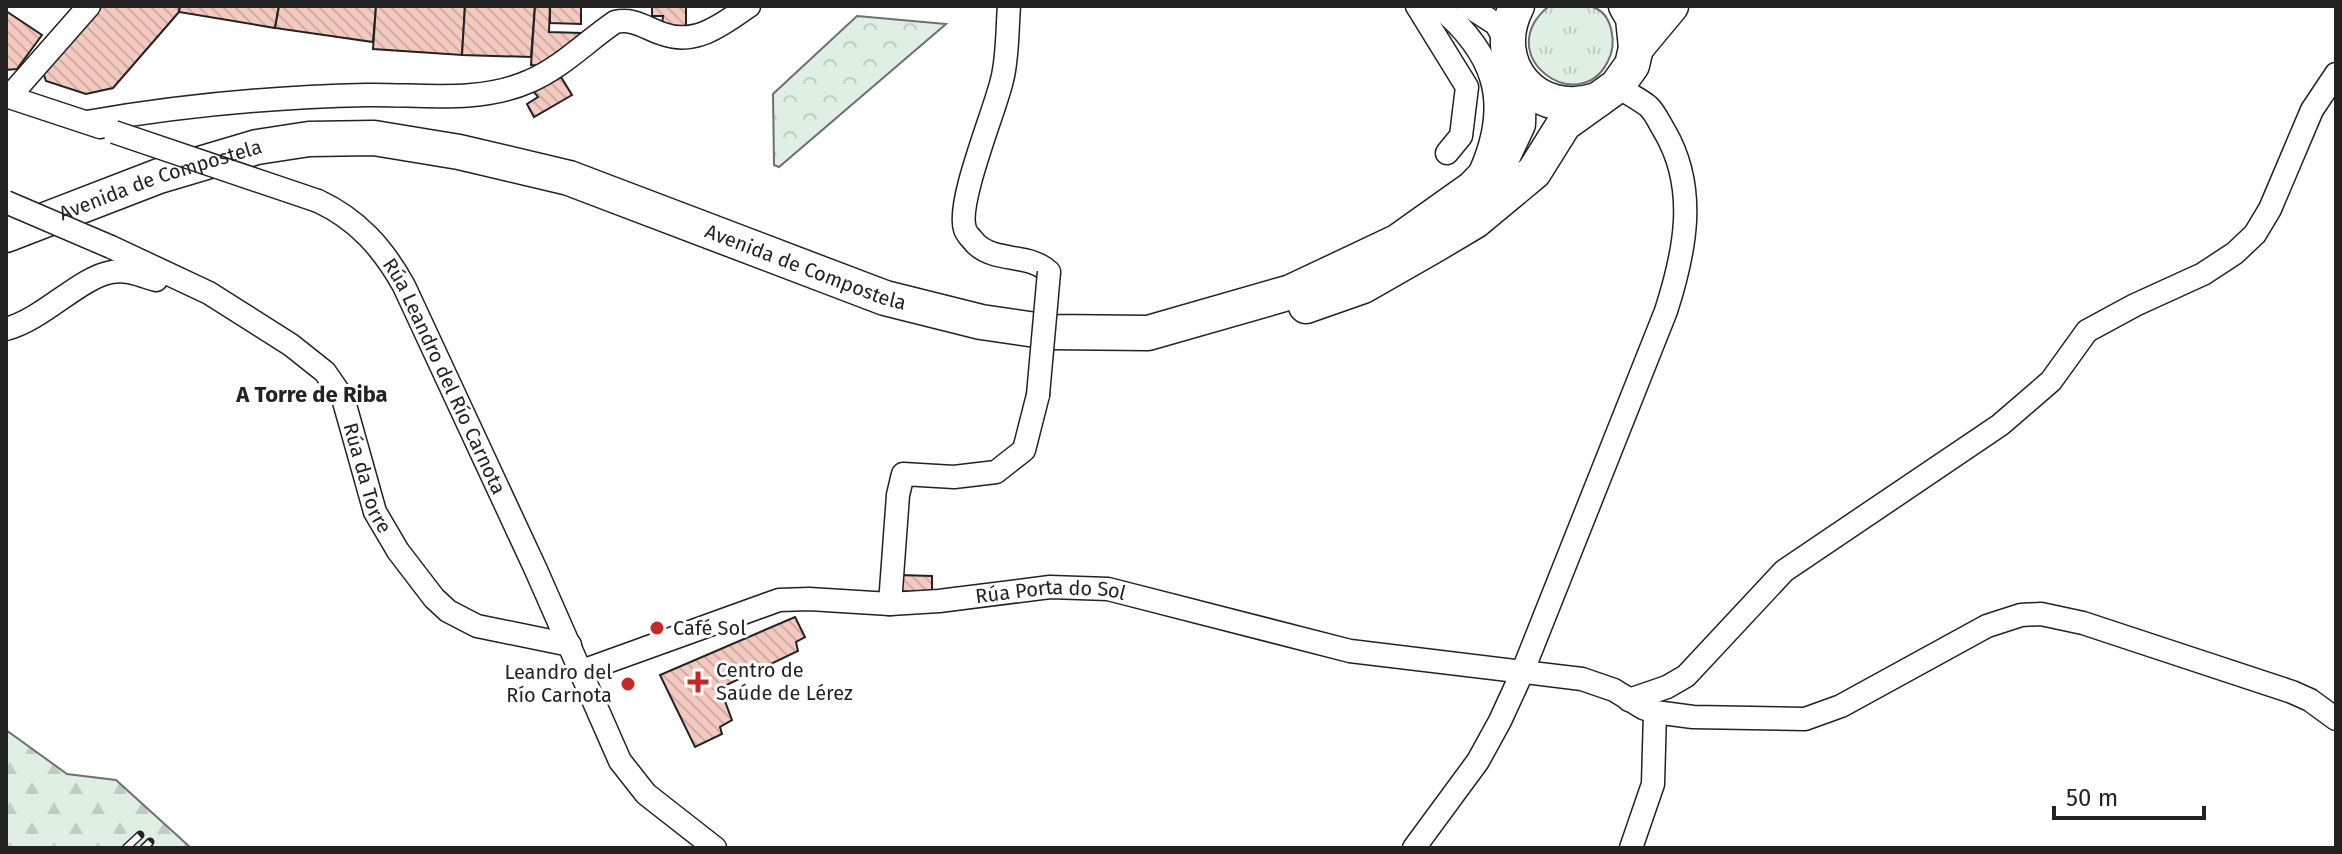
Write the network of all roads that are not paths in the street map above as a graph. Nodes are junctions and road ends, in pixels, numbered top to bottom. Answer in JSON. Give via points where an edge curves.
{"nodes":[{"id":1,"x":89,"y":6,"type":"edge"},
{"id":2,"x":749,"y":6,"type":"edge"},
{"id":3,"x":1009,"y":6,"type":"edge"},
{"id":4,"x":1417,"y":6,"type":"edge"},
{"id":5,"x":1438,"y":6,"type":"edge"},
{"id":6,"x":1468,"y":6,"type":"edge"},
{"id":7,"x":1517,"y":6,"type":"edge"},
{"id":8,"x":1626,"y":6,"type":"edge"},
{"id":9,"x":1671,"y":6,"type":"edge"},
{"id":10,"x":1506,"y":42,"type":"junction"},
{"id":11,"x":1636,"y":48,"type":"junction"},
{"id":12,"x":2336,"y":74,"type":"edge"},
{"id":13,"x":1519,"y":79,"type":"junction"},
{"id":14,"x":1607,"y":93,"type":"junction"},
{"id":15,"x":8,"y":96,"type":"edge"},
{"id":16,"x":87,"y":122,"type":"junction"},
{"id":17,"x":1447,"y":153,"type":"dead end"},
{"id":18,"x":1473,"y":188,"type":"junction"},
{"id":19,"x":6,"y":202,"type":"edge"},
{"id":20,"x":6,"y":235,"type":"edge"},
{"id":21,"x":195,"y":286,"type":"junction"},
{"id":22,"x":15,"y":327,"type":"edge"},
{"id":23,"x":1148,"y":333,"type":"junction"},
{"id":24,"x":890,"y":604,"type":"junction"},
{"id":25,"x":570,"y":645,"type":"junction"},
{"id":26,"x":582,"y":671,"type":"junction"},
{"id":27,"x":1522,"y":673,"type":"junction"},
{"id":28,"x":1629,"y":700,"type":"junction"},
{"id":29,"x":1655,"y":712,"type":"junction"},
{"id":30,"x":2336,"y":719,"type":"edge"},
{"id":31,"x":715,"y":848,"type":"edge"},
{"id":32,"x":1414,"y":848,"type":"edge"},
{"id":33,"x":1631,"y":848,"type":"edge"}],
"edges":[{"from":1,"to":15,"type":"street"},
{"from":2,"to":16,"type":"street","via":[[718,28],[684,38],[641,23],[615,22],[549,71],[505,90],[465,96],[283,100]]},
{"from":3,"to":24,"type":"street","bridge":true,"via":[[1002,79],[963,210],[965,230],[979,246],[1039,263],[1049,272],[1038,395],[1024,450],[996,472],[954,477],[903,474]]},
{"from":4,"to":17,"type":"street","via":[[1467,87],[1461,136]]},
{"from":5,"to":18,"type":"street","via":[[1487,62],[1498,103],[1490,150]]},
{"from":6,"to":10,"type":"street","via":[[1496,24]]},
{"from":7,"to":10,"type":"highway"},
{"from":8,"to":11,"type":"highway","via":[[1633,18]]},
{"from":9,"to":11,"type":"highway"},
{"from":10,"to":13,"type":"highway"},
{"from":11,"to":14,"type":"highway","via":[[1632,65]]},
{"from":12,"to":28,"type":"street","via":[[2312,110],[2270,209],[2235,253],[2087,331],[2051,381],[2000,425],[1784,571],[1686,676]]},
{"from":13,"to":14,"type":"highway","via":[[1562,104],[1586,103]]},
{"from":13,"to":18,"type":"highway","name":"Avenida de Compostela","via":[[1518,124],[1502,158]]},
{"from":14,"to":23,"type":"highway","via":[[1564,124],[1534,172],[1475,221],[1363,286],[1295,310]]},
{"from":14,"to":27,"type":"street","via":[[1650,108],[1673,147],[1683,182],[1683,250],[1666,311]]},
{"from":15,"to":16,"type":"street","name":"Rúa Leandro del Río Carnota"},
{"from":16,"to":25,"type":"street","name":"Rúa Leandro del Río Carnota","bridge":true,"via":[[318,201],[364,231],[392,264]]},
{"from":18,"to":23,"type":"highway","name":"Avenida de Compostela","via":[[1397,242],[1291,292]]},
{"from":19,"to":21,"type":"street","name":"Rúa da Torre","bridge":true},
{"from":20,"to":23,"type":"highway","name":"Avenida de Compostela","via":[[159,176],[257,147],[374,138],[569,178],[885,298],[981,322],[1050,332]]},
{"from":21,"to":22,"type":"street","via":[[111,272]]},
{"from":21,"to":25,"type":"street","name":"Rúa da Torre","via":[[325,372],[343,398],[375,512],[441,605],[477,626]]},
{"from":24,"to":26,"type":"street","name":"Rúa Porta do Sol","via":[[779,600]]},
{"from":24,"to":27,"type":"street","name":"Rúa Porta do Sol","via":[[1050,587],[1108,589],[1350,651]]},
{"from":25,"to":26,"type":"street","name":"Rúa Leandro del Río Carnota"},
{"from":26,"to":31,"type":"street","name":"Rúa Leandro del Río Carnota","via":[[610,742],[631,778]]},
{"from":27,"to":28,"type":"street","name":"Rúa Porta do Sol","via":[[1593,682]]},
{"from":27,"to":32,"type":"street","via":[[1478,761]]},
{"from":28,"to":29,"type":"street","name":"Rúa Porta do Sol"},
{"from":29,"to":30,"type":"street","name":"Rúa Porta do Sol","via":[[1805,719],[1841,706],[1987,626],[2041,614],[2292,692]]},
{"from":29,"to":33,"type":"street","via":[[1653,784]]}]}
